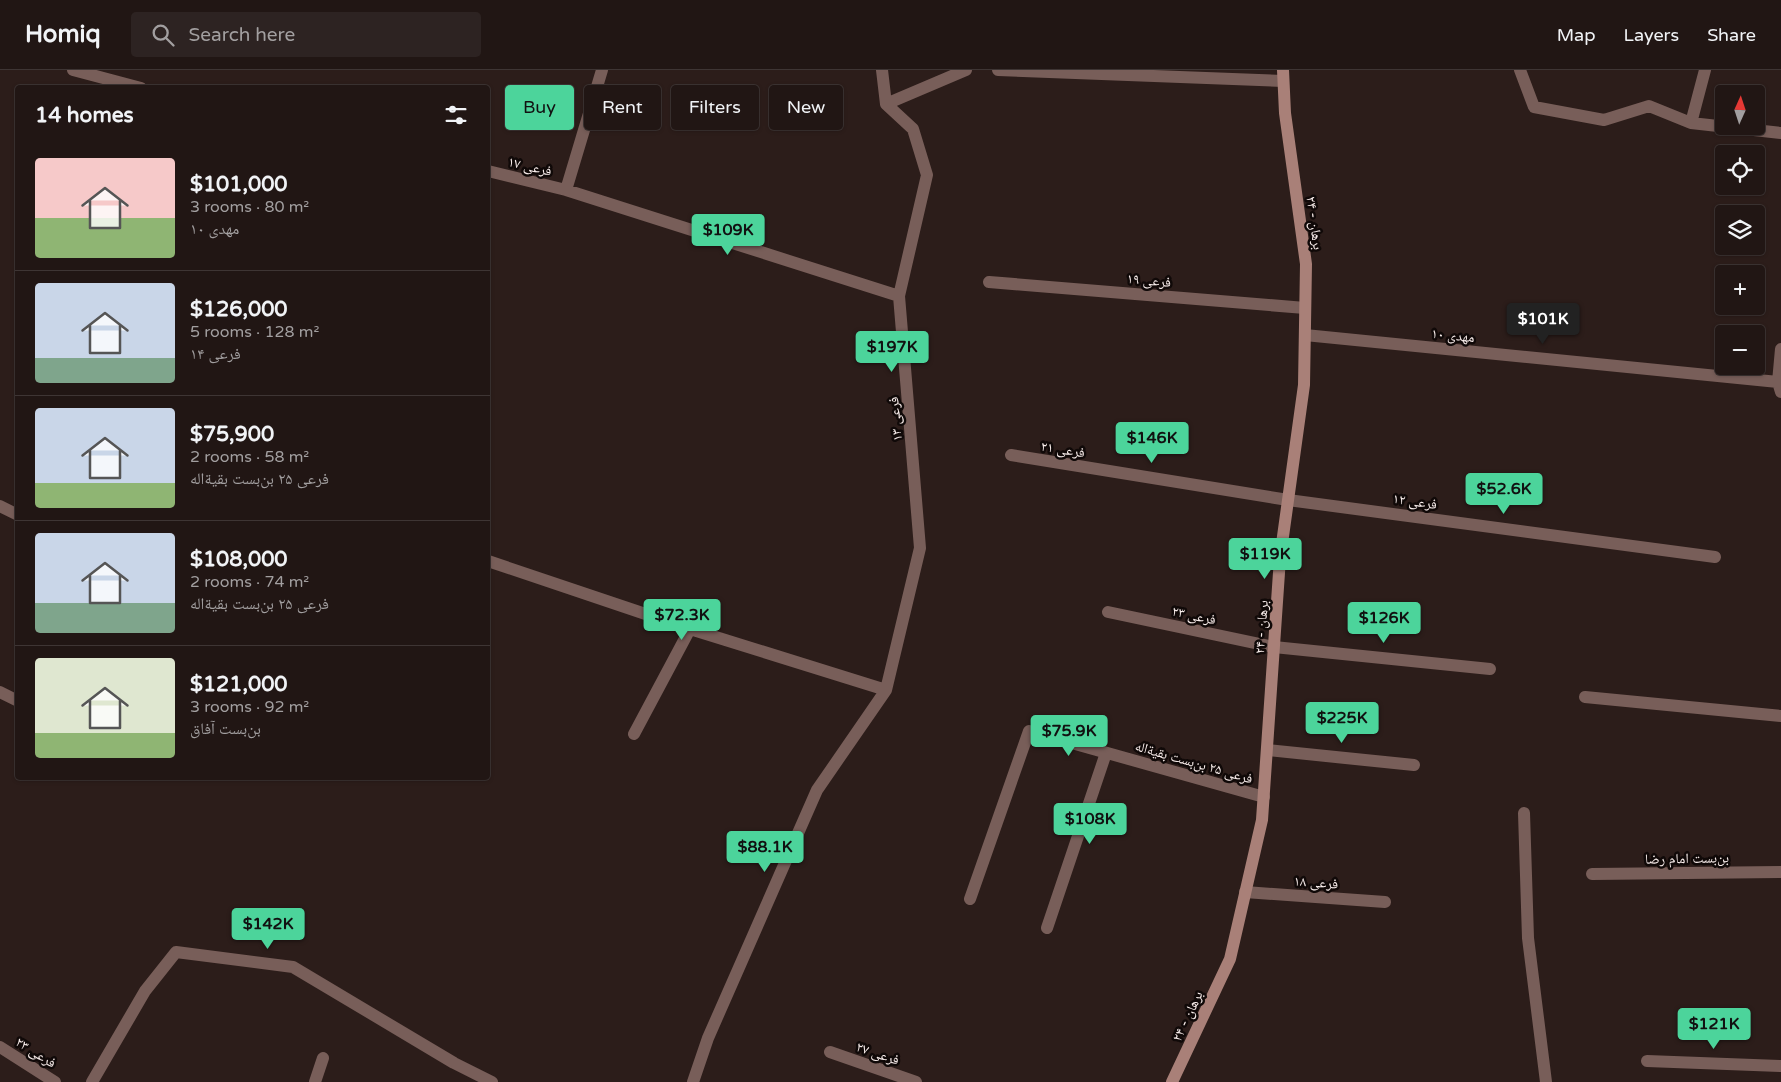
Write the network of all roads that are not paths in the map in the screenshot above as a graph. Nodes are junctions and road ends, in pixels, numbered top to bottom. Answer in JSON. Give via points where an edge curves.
{"nodes":[{"id":1,"x":73,"y":70,"type":"edge"},
{"id":2,"x":602,"y":70,"type":"edge"},
{"id":3,"x":882,"y":70,"type":"edge"},
{"id":4,"x":966,"y":70,"type":"edge"},
{"id":5,"x":998,"y":70,"type":"edge"},
{"id":6,"x":1520,"y":70,"type":"edge"},
{"id":7,"x":1705,"y":70,"type":"edge"},
{"id":8,"x":1283,"y":75,"type":"edge"},
{"id":9,"x":130,"y":85,"type":"edge"},
{"id":10,"x":886,"y":104,"type":"junction"},
{"id":11,"x":1691,"y":123,"type":"junction"},
{"id":12,"x":1781,"y":133,"type":"edge"},
{"id":13,"x":490,"y":171,"type":"edge"},
{"id":14,"x":566,"y":190,"type":"junction"},
{"id":15,"x":990,"y":282,"type":"dead end"},
{"id":16,"x":899,"y":296,"type":"junction"},
{"id":17,"x":1305,"y":308,"type":"junction"},
{"id":18,"x":1305,"y":335,"type":"junction"},
{"id":19,"x":1781,"y":349,"type":"edge"},
{"id":20,"x":1780,"y":387,"type":"edge"},
{"id":21,"x":1011,"y":455,"type":"dead end"},
{"id":22,"x":1288,"y":500,"type":"junction"},
{"id":23,"x":0,"y":506,"type":"edge"},
{"id":24,"x":15,"y":514,"type":"edge"},
{"id":25,"x":1715,"y":557,"type":"dead end"},
{"id":26,"x":490,"y":562,"type":"edge"},
{"id":27,"x":1108,"y":612,"type":"dead end"},
{"id":28,"x":690,"y":629,"type":"junction"},
{"id":29,"x":1274,"y":647,"type":"junction"},
{"id":30,"x":1490,"y":669,"type":"dead end"},
{"id":31,"x":886,"y":690,"type":"junction"},
{"id":32,"x":0,"y":692,"type":"edge"},
{"id":33,"x":1585,"y":697,"type":"dead end"},
{"id":34,"x":15,"y":700,"type":"edge"},
{"id":35,"x":1781,"y":716,"type":"edge"},
{"id":36,"x":634,"y":734,"type":"dead end"},
{"id":37,"x":1267,"y":750,"type":"junction"},
{"id":38,"x":1106,"y":753,"type":"junction"},
{"id":39,"x":1414,"y":765,"type":"dead end"},
{"id":40,"x":1264,"y":797,"type":"junction"},
{"id":41,"x":1524,"y":813,"type":"dead end"},
{"id":42,"x":1781,"y":872,"type":"edge"},
{"id":43,"x":1592,"y":874,"type":"dead end"},
{"id":44,"x":1246,"y":892,"type":"junction"},
{"id":45,"x":970,"y":899,"type":"dead end"},
{"id":46,"x":1385,"y":902,"type":"dead end"},
{"id":47,"x":1047,"y":928,"type":"dead end"},
{"id":48,"x":0,"y":1047,"type":"edge"},
{"id":49,"x":830,"y":1052,"type":"dead end"},
{"id":50,"x":323,"y":1058,"type":"dead end"},
{"id":51,"x":1647,"y":1060,"type":"dead end"},
{"id":52,"x":1781,"y":1066,"type":"edge"},
{"id":53,"x":318,"y":1080,"type":"edge"},
{"id":54,"x":55,"y":1082,"type":"edge"},
{"id":55,"x":92,"y":1082,"type":"edge"},
{"id":56,"x":492,"y":1082,"type":"edge"},
{"id":57,"x":693,"y":1082,"type":"edge"},
{"id":58,"x":916,"y":1082,"type":"edge"},
{"id":59,"x":1172,"y":1082,"type":"edge"},
{"id":60,"x":1546,"y":1082,"type":"edge"}],
"edges":[{"from":1,"to":9,"type":"street"},
{"from":2,"to":14,"type":"street"},
{"from":3,"to":10,"type":"street"},
{"from":4,"to":10,"type":"street"},
{"from":5,"to":8,"type":"street"},
{"from":6,"to":11,"type":"street","via":[[1534,107],[1604,120],[1649,106]]},
{"from":7,"to":11,"type":"street"},
{"from":8,"to":17,"type":"street","name":"۲۴ - برهان","via":[[1284,113],[1306,264]]},
{"from":10,"to":16,"type":"street","name":"فرعی ۱۳","via":[[913,129],[927,175]]},
{"from":11,"to":12,"type":"street"},
{"from":13,"to":14,"type":"street","name":"فرعی ۱۷"},
{"from":14,"to":16,"type":"street","name":"فرعی ۱۷"},
{"from":15,"to":17,"type":"street","name":"فرعی ۱۹"},
{"from":16,"to":31,"type":"street","name":"فرعی ۱۳","via":[[920,548]]},
{"from":17,"to":18,"type":"street","name":"۲۴ - برهان"},
{"from":18,"to":20,"type":"street","name":"۱۰ مهدی"},
{"from":18,"to":22,"type":"street","name":"۲۴ - برهان","via":[[1304,386]]},
{"from":19,"to":20,"type":"street"},
{"from":21,"to":22,"type":"street","name":"فرعی ۲۱"},
{"from":22,"to":25,"type":"street","name":"فرعی ۱۲"},
{"from":22,"to":29,"type":"street","name":"۲۴ - برهان"},
{"from":23,"to":24,"type":"street"},
{"from":26,"to":28,"type":"street"},
{"from":27,"to":29,"type":"street","name":"فرعی ۲۳"},
{"from":28,"to":31,"type":"street"},
{"from":28,"to":36,"type":"street"},
{"from":29,"to":30,"type":"street","name":"فرعی ۲۳"},
{"from":29,"to":37,"type":"street","name":"۲۴ - برهان"},
{"from":31,"to":57,"type":"street","via":[[817,790],[708,1038]]},
{"from":32,"to":34,"type":"street"},
{"from":33,"to":35,"type":"street"},
{"from":37,"to":39,"type":"street"},
{"from":37,"to":40,"type":"street","name":"۲۴ - برهان"},
{"from":38,"to":40,"type":"street","name":"فرعی ۲۵ بن‌بست بقیة‌اله"},
{"from":38,"to":45,"type":"street","name":"فرعی ۲۵ بن‌بست بقیة‌اله","via":[[1029,731]]},
{"from":38,"to":47,"type":"street"},
{"from":40,"to":44,"type":"street","name":"۲۴ - برهان"},
{"from":41,"to":60,"type":"street","via":[[1528,938]]},
{"from":42,"to":43,"type":"street","name":"بن‌بست امام رضا"},
{"from":44,"to":46,"type":"street","name":"فرعی ۱۸"},
{"from":44,"to":59,"type":"street","name":"۲۴ - برهان","via":[[1230,959]]},
{"from":48,"to":54,"type":"street","name":"فرعی ۲۳"},
{"from":49,"to":58,"type":"street","name":"فرعی ۲۷"},
{"from":50,"to":53,"type":"street"},
{"from":51,"to":52,"type":"street"},
{"from":55,"to":56,"type":"street","via":[[145,991],[176,952],[293,967],[454,1063]]}]}
